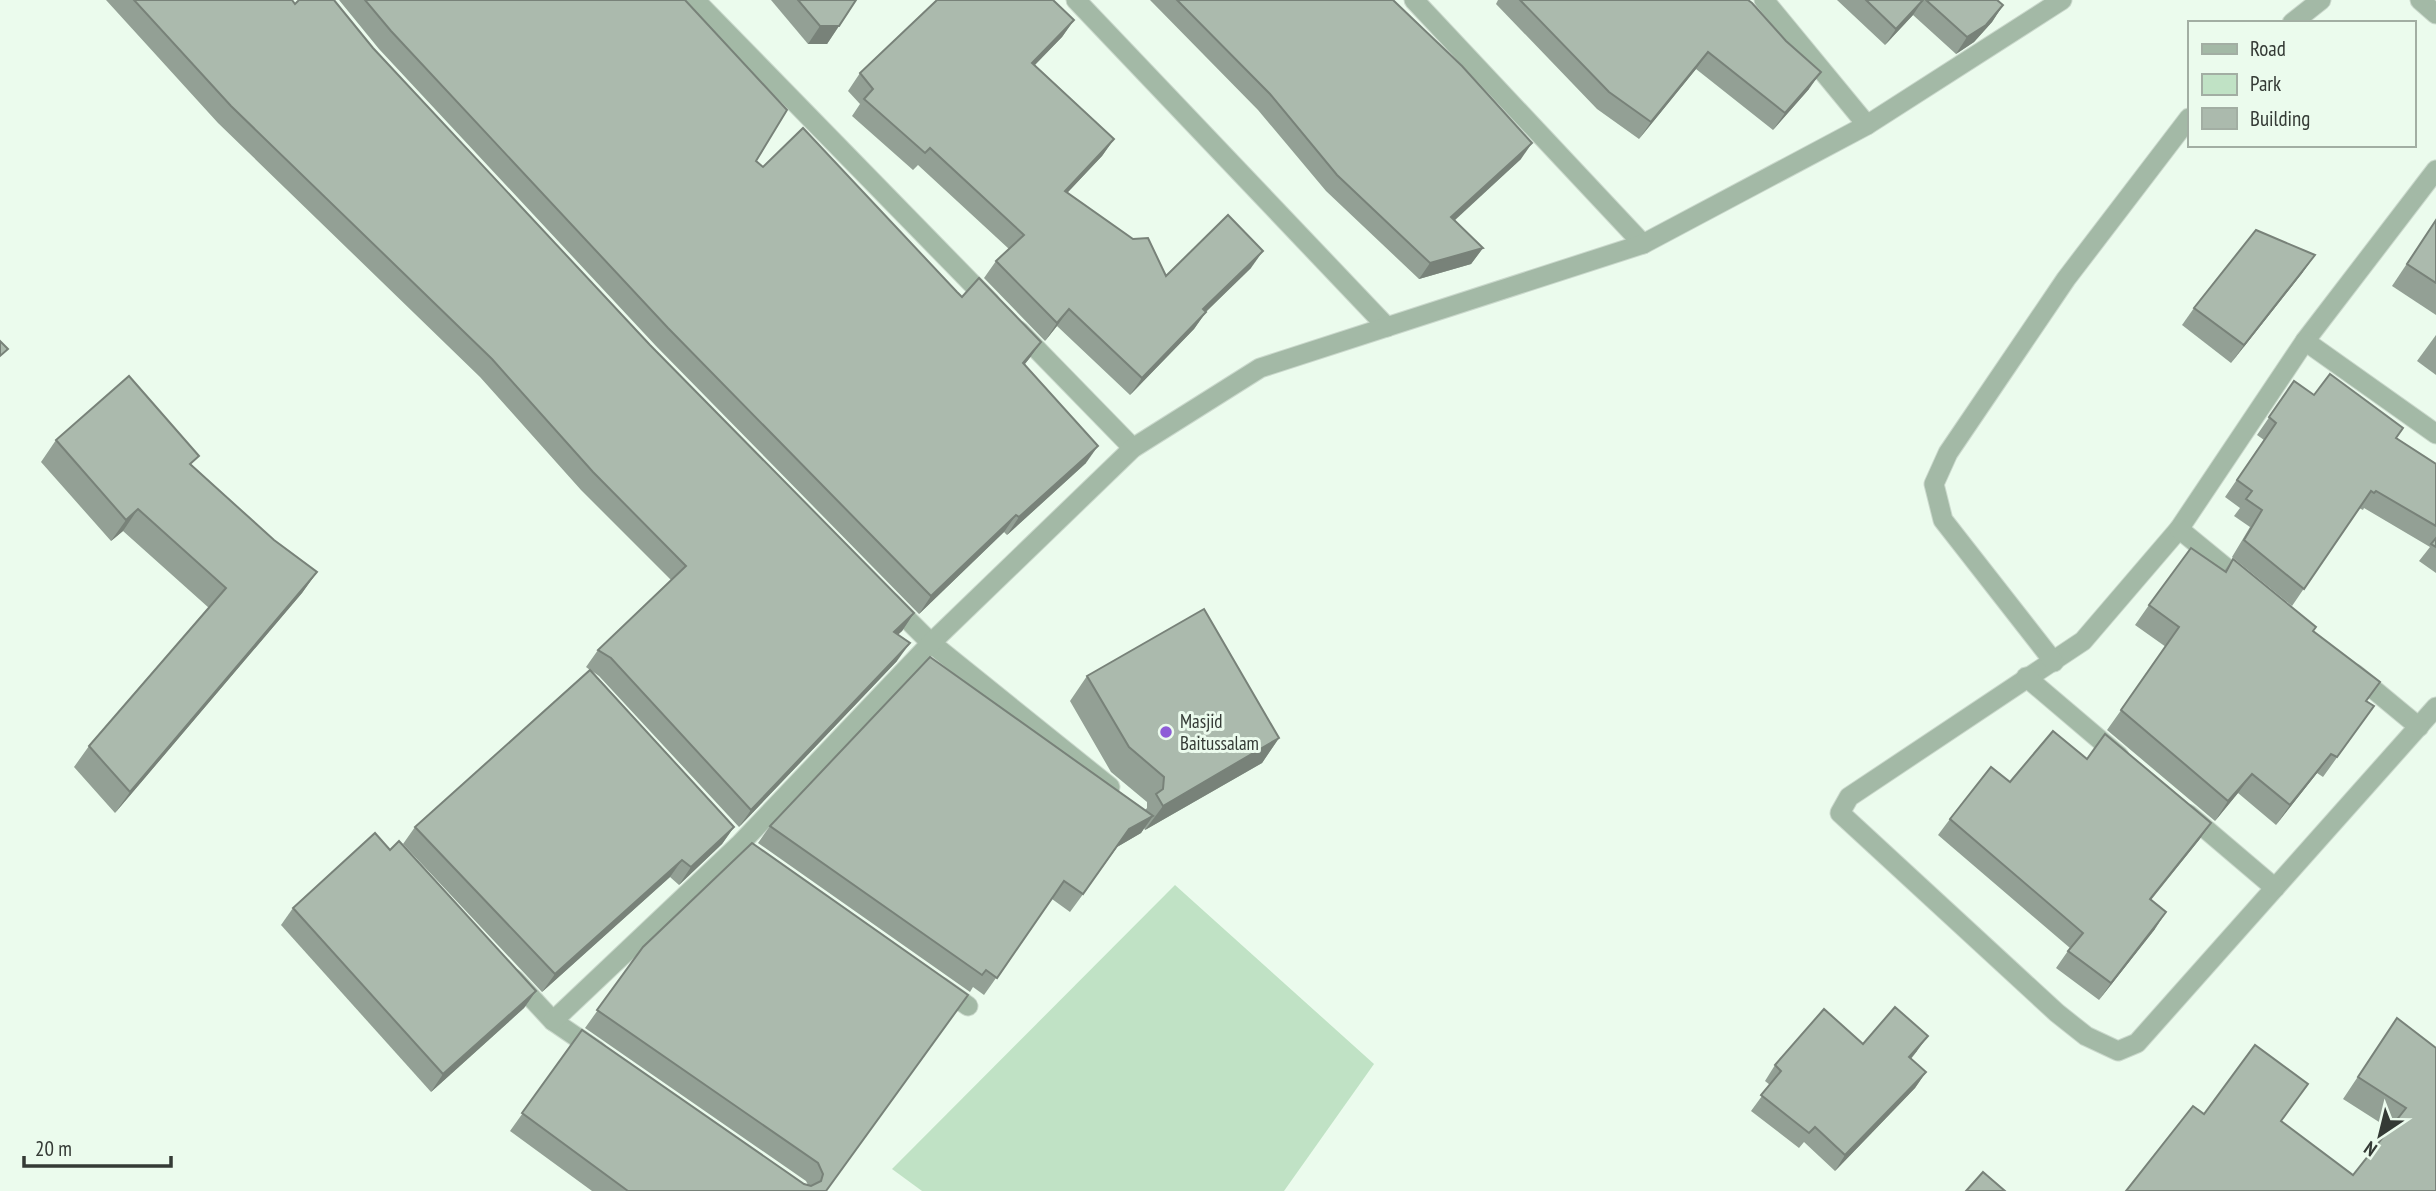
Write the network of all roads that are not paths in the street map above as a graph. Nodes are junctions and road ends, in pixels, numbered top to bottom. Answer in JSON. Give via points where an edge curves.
{"nodes":[{"id":1,"x":695,"y":0,"type":"edge"},
{"id":2,"x":1076,"y":0,"type":"edge"},
{"id":3,"x":1414,"y":0,"type":"edge"},
{"id":4,"x":1764,"y":0,"type":"edge"},
{"id":5,"x":2062,"y":0,"type":"edge"},
{"id":6,"x":2320,"y":0,"type":"edge"},
{"id":7,"x":2420,"y":0,"type":"edge"},
{"id":8,"x":2436,"y":14,"type":"edge"},
{"id":9,"x":2294,"y":21,"type":"edge"},
{"id":10,"x":2188,"y":119,"type":"edge"},
{"id":11,"x":1867,"y":125,"type":"junction"},
{"id":12,"x":2436,"y":170,"type":"edge"},
{"id":13,"x":1643,"y":244,"type":"junction"},
{"id":14,"x":1387,"y":327,"type":"junction"},
{"id":15,"x":2305,"y":341,"type":"junction"},
{"id":16,"x":2436,"y":434,"type":"edge"},
{"id":17,"x":1133,"y":448,"type":"junction"},
{"id":18,"x":2179,"y":529,"type":"junction"},
{"id":19,"x":872,"y":583,"type":"edge"},
{"id":20,"x":2263,"y":598,"type":"edge"},
{"id":21,"x":931,"y":643,"type":"junction"},
{"id":22,"x":2336,"y":658,"type":"edge"},
{"id":23,"x":2054,"y":662,"type":"junction"},
{"id":24,"x":2026,"y":677,"type":"junction"},
{"id":25,"x":2436,"y":706,"type":"edge"},
{"id":26,"x":2419,"y":727,"type":"junction"},
{"id":27,"x":2130,"y":765,"type":"edge"},
{"id":28,"x":1125,"y":799,"type":"edge"},
{"id":29,"x":2171,"y":800,"type":"edge"},
{"id":30,"x":2275,"y":888,"type":"junction"},
{"id":31,"x":499,"y":962,"type":"edge"},
{"id":32,"x":922,"y":974,"type":"edge"},
{"id":33,"x":968,"y":1006,"type":"edge"},
{"id":34,"x":553,"y":1020,"type":"junction"},
{"id":35,"x":609,"y":1059,"type":"edge"}],
"edges":[{"from":1,"to":17,"type":"street"},
{"from":2,"to":14,"type":"street"},
{"from":3,"to":13,"type":"street"},
{"from":4,"to":11,"type":"street"},
{"from":5,"to":11,"type":"street"},
{"from":6,"to":9,"type":"street"},
{"from":7,"to":8,"type":"street"},
{"from":10,"to":23,"type":"street","via":[[2066,279],[1948,453],[1934,484],[1943,520]]},
{"from":11,"to":13,"type":"street"},
{"from":12,"to":15,"type":"street"},
{"from":13,"to":14,"type":"street"},
{"from":14,"to":17,"type":"street","via":[[1260,368]]},
{"from":15,"to":16,"type":"street"},
{"from":15,"to":18,"type":"street"},
{"from":17,"to":21,"type":"street"},
{"from":18,"to":20,"type":"street"},
{"from":18,"to":23,"type":"street","via":[[2082,641]]},
{"from":19,"to":21,"type":"street"},
{"from":21,"to":28,"type":"street"},
{"from":21,"to":34,"type":"street","via":[[739,844]]},
{"from":22,"to":26,"type":"street"},
{"from":23,"to":24,"type":"street"},
{"from":24,"to":27,"type":"street"},
{"from":24,"to":30,"type":"street","via":[[1849,797],[1840,813],[2057,1013],[2118,1051],[2137,1043]]},
{"from":25,"to":26,"type":"street"},
{"from":26,"to":30,"type":"street"},
{"from":29,"to":30,"type":"street"},
{"from":31,"to":34,"type":"street"},
{"from":32,"to":33,"type":"street"},
{"from":34,"to":35,"type":"street"}]}
